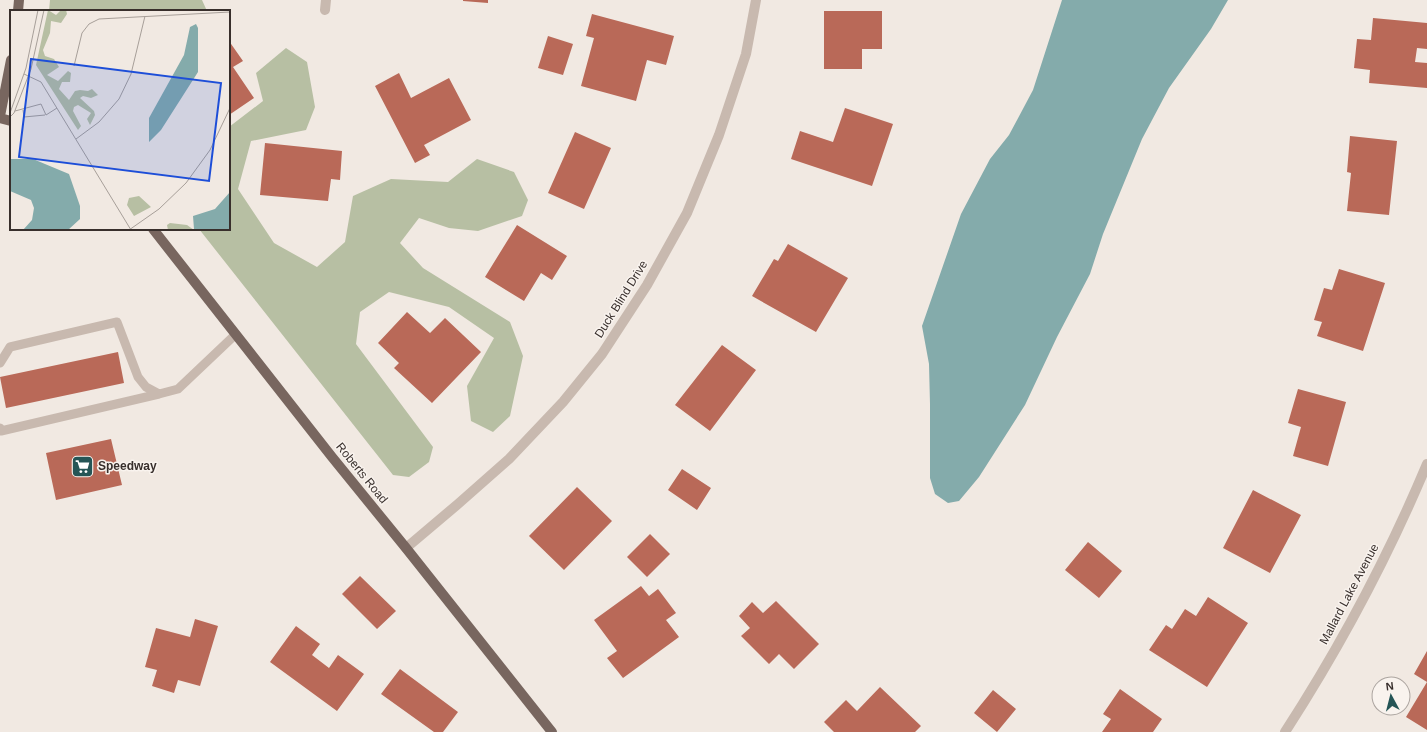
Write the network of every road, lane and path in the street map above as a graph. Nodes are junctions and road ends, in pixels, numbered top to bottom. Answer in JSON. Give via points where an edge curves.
{"nodes":[{"id":1,"x":19,"y":0,"type":"edge"},
{"id":2,"x":756,"y":0,"type":"edge"},
{"id":3,"x":18,"y":10,"type":"edge"},
{"id":4,"x":10,"y":65,"type":"edge"},
{"id":5,"x":0,"y":117,"type":"edge"},
{"id":6,"x":10,"y":121,"type":"edge"},
{"id":7,"x":154,"y":230,"type":"edge"},
{"id":8,"x":236,"y":334,"type":"junction"},
{"id":9,"x":0,"y":363,"type":"edge"},
{"id":10,"x":160,"y":394,"type":"junction"},
{"id":11,"x":0,"y":428,"type":"edge"},
{"id":12,"x":1427,"y":464,"type":"edge"},
{"id":13,"x":406,"y":548,"type":"junction"},
{"id":14,"x":552,"y":732,"type":"edge"},
{"id":15,"x":1285,"y":732,"type":"edge"}],
"edges":[{"from":1,"to":3,"type":"main road"},
{"from":2,"to":13,"type":"street","name":"Duck Blind Drive","via":[[746,54],[719,135],[687,213],[643,291],[602,354],[563,402],[509,458]]},
{"from":4,"to":5,"type":"main road"},
{"from":5,"to":6,"type":"main road"},
{"from":7,"to":8,"type":"main road","name":"Roberts Road"},
{"from":8,"to":10,"type":"lane","via":[[178,389]]},
{"from":8,"to":13,"type":"main road","name":"Roberts Road"},
{"from":9,"to":10,"type":"lane","via":[[10,347],[117,322],[138,377],[146,387]]},
{"from":10,"to":11,"type":"lane","via":[[1,431]]},
{"from":12,"to":15,"type":"street","name":"Mallard Lake Avenue","via":[[1362,602]]},
{"from":13,"to":14,"type":"main road","name":"Roberts Road"}]}
